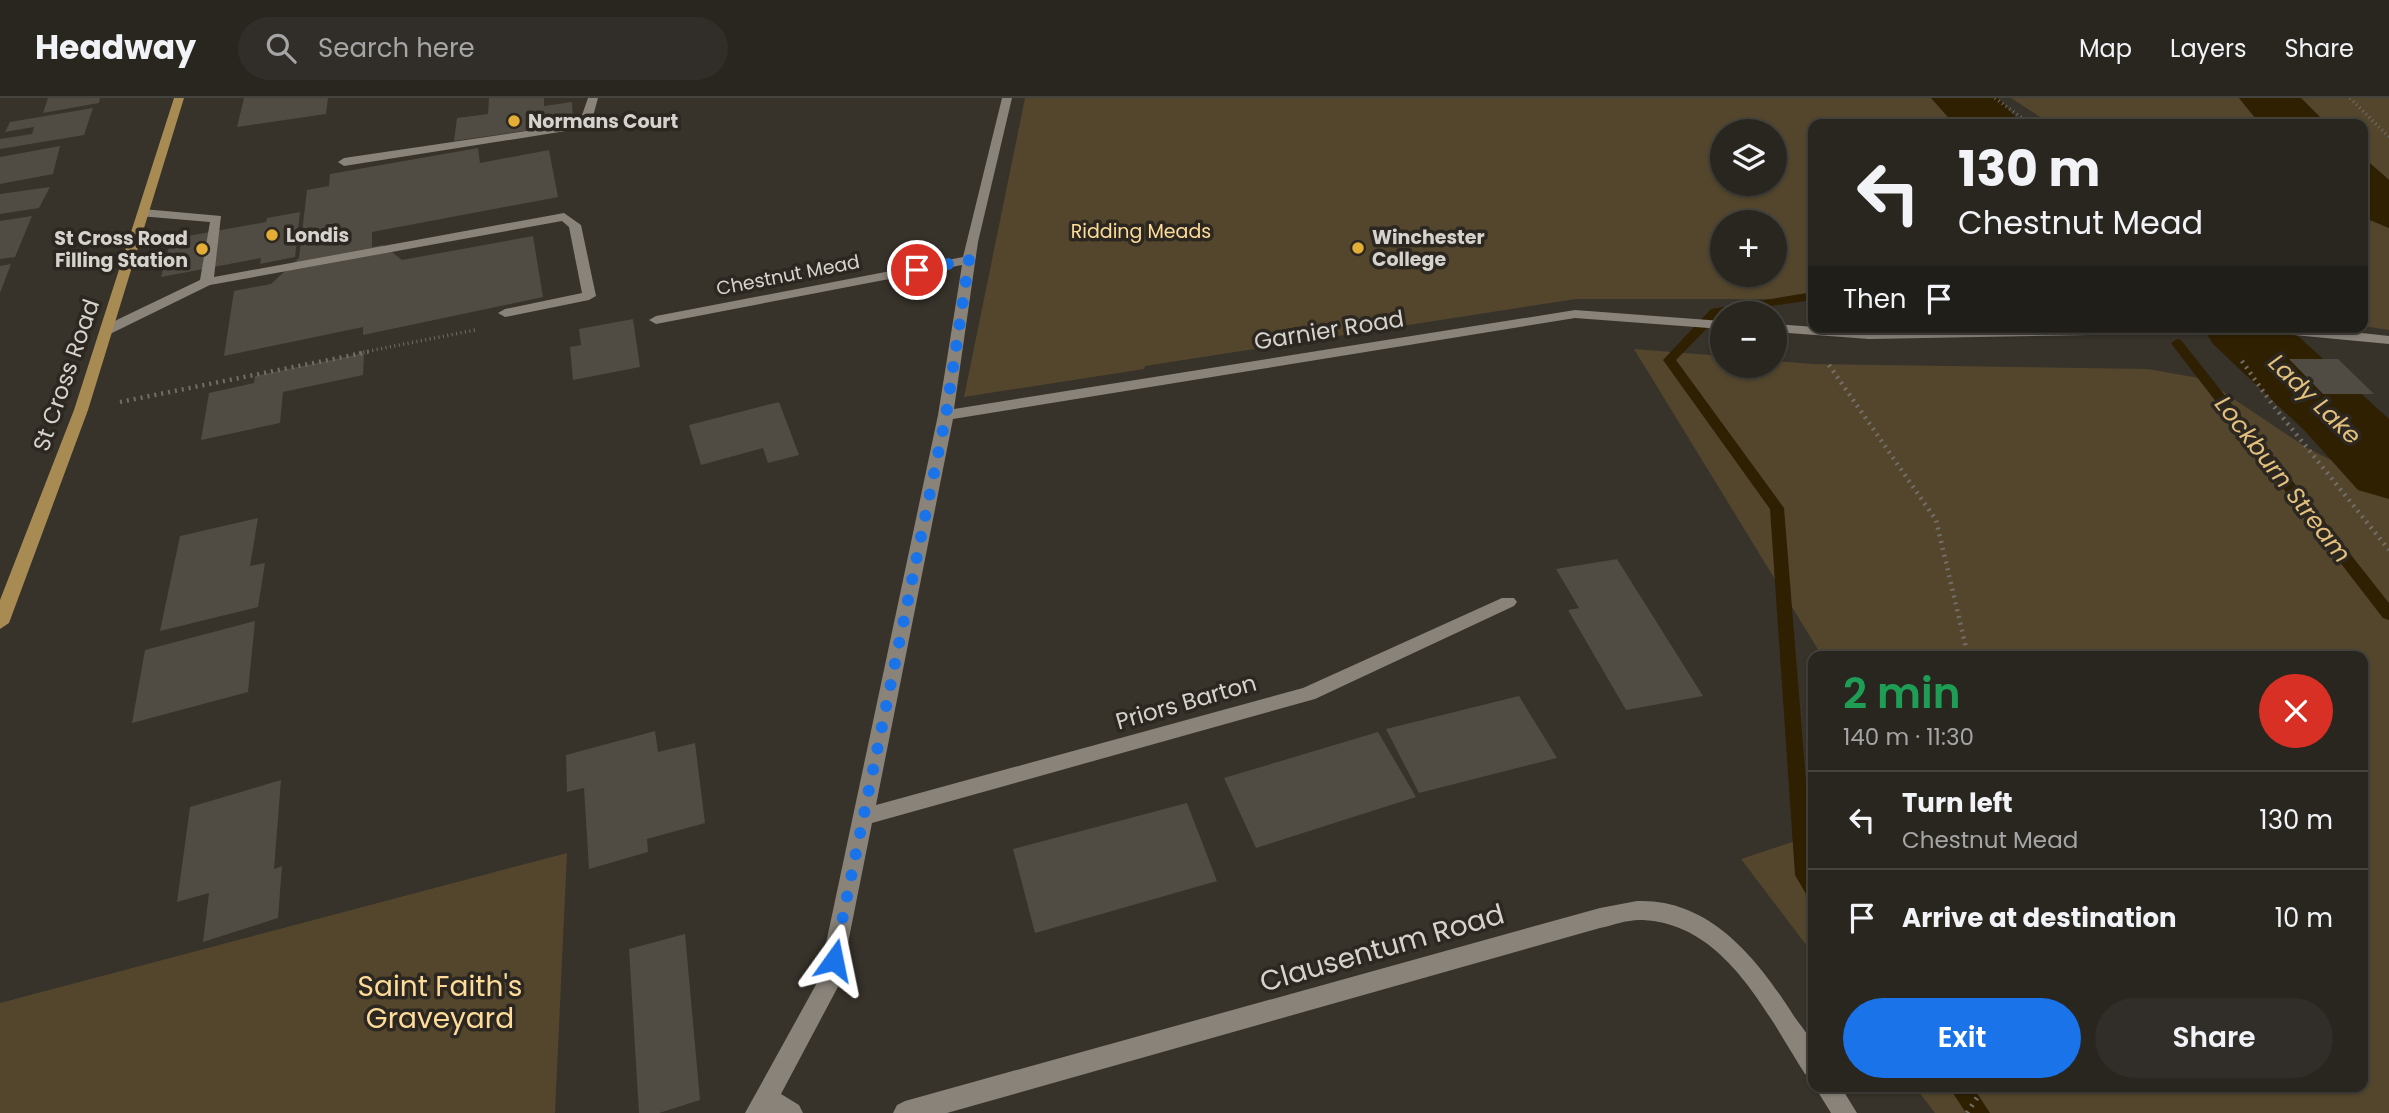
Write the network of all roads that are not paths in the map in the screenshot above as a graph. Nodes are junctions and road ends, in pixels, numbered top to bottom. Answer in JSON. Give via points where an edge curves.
{"nodes":[{"id":1,"x":179,"y":98,"type":"edge"},
{"id":2,"x":593,"y":98,"type":"edge"},
{"id":3,"x":1007,"y":98,"type":"edge"},
{"id":4,"x":344,"y":162,"type":"dead end"},
{"id":5,"x":143,"y":213,"type":"junction"},
{"id":6,"x":969,"y":260,"type":"junction"},
{"id":7,"x":206,"y":282,"type":"junction"},
{"id":8,"x":505,"y":313,"type":"dead end"},
{"id":9,"x":656,"y":320,"type":"dead end"},
{"id":10,"x":1710,"y":324,"type":"edge"},
{"id":11,"x":1787,"y":329,"type":"edge"},
{"id":12,"x":1808,"y":330,"type":"edge"},
{"id":13,"x":105,"y":331,"type":"junction"},
{"id":14,"x":1843,"y":333,"type":"edge"},
{"id":15,"x":1986,"y":333,"type":"edge"},
{"id":16,"x":2342,"y":333,"type":"edge"},
{"id":17,"x":2389,"y":341,"type":"edge"},
{"id":18,"x":946,"y":415,"type":"junction"},
{"id":19,"x":1508,"y":602,"type":"dead end"},
{"id":20,"x":0,"y":623,"type":"edge"},
{"id":21,"x":864,"y":817,"type":"junction"},
{"id":22,"x":1808,"y":1059,"type":"edge"},
{"id":23,"x":1830,"y":1092,"type":"edge"},
{"id":24,"x":762,"y":1106,"type":"edge"},
{"id":25,"x":791,"y":1113,"type":"edge"},
{"id":26,"x":905,"y":1113,"type":"edge"},
{"id":27,"x":1845,"y":1113,"type":"edge"}],
"edges":[{"from":1,"to":5,"type":"main road","name":"St Cross Road"},
{"from":2,"to":4,"type":"street","via":[[586,120],[569,127]]},
{"from":3,"to":6,"type":"street"},
{"from":5,"to":7,"type":"street","via":[[217,219]]},
{"from":5,"to":13,"type":"main road","name":"St Cross Road"},
{"from":6,"to":9,"type":"street","name":"Chestnut Mead"},
{"from":6,"to":18,"type":"street"},
{"from":7,"to":8,"type":"street","via":[[564,217],[575,225],[589,296]]},
{"from":7,"to":13,"type":"street"},
{"from":10,"to":18,"type":"street","name":"Garnier Road","via":[[1574,314]]},
{"from":11,"to":12,"type":"street"},
{"from":13,"to":20,"type":"main road","name":"St Cross Road"},
{"from":14,"to":15,"type":"street"},
{"from":16,"to":17,"type":"street"},
{"from":18,"to":21,"type":"street"},
{"from":19,"to":21,"type":"street","name":"Priors Barton","via":[[1308,694]]},
{"from":21,"to":24,"type":"street","via":[[829,983]]},
{"from":22,"to":26,"type":"street","name":"Clausentum Road","via":[[1743,964],[1717,936],[1683,917],[1642,910]]},
{"from":23,"to":27,"type":"street"},
{"from":24,"to":25,"type":"street"}]}
